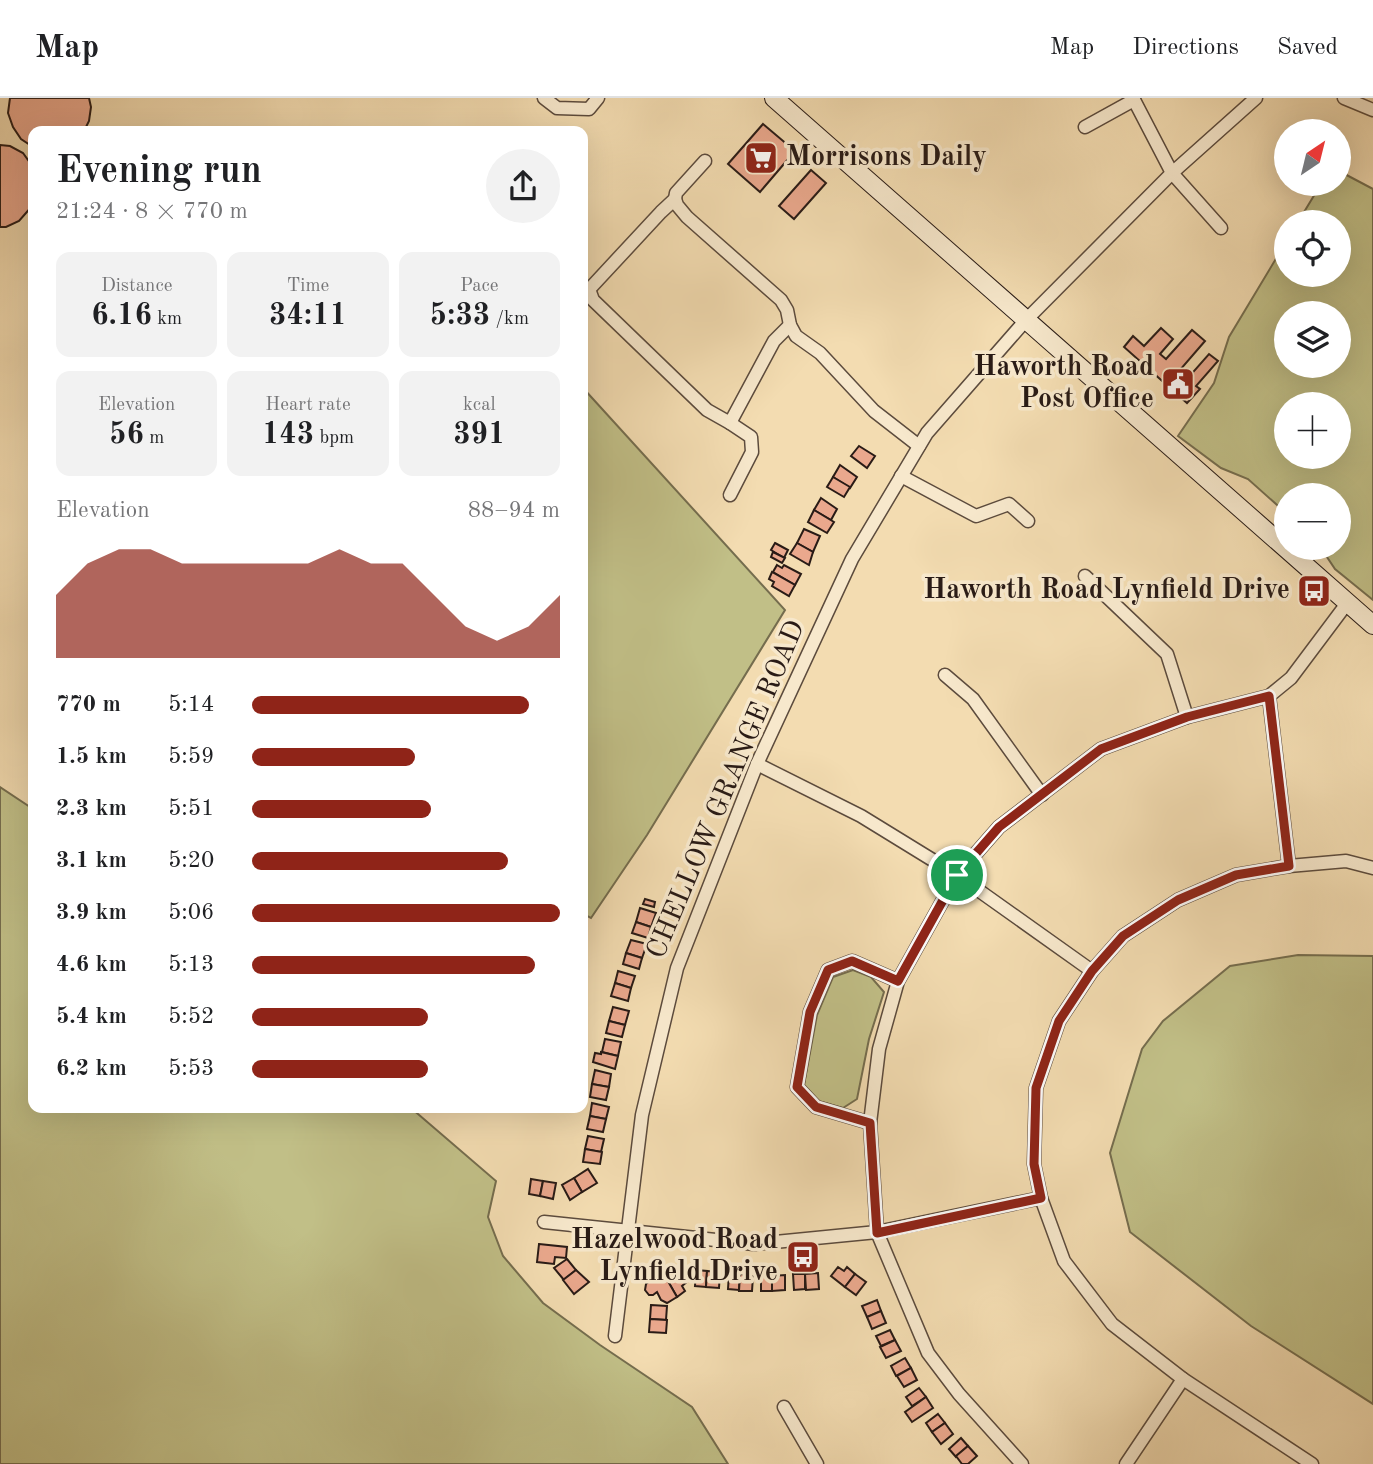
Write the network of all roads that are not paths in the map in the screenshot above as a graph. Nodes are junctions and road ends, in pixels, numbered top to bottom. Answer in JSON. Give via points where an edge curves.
{"nodes":[{"id":1,"x":544,"y":98,"type":"edge"},
{"id":2,"x":598,"y":98,"type":"edge"},
{"id":3,"x":774,"y":98,"type":"edge"},
{"id":4,"x":1256,"y":98,"type":"edge"},
{"id":5,"x":1344,"y":98,"type":"edge"},
{"id":6,"x":1133,"y":99,"type":"edge"},
{"id":7,"x":1373,"y":110,"type":"edge"},
{"id":8,"x":1084,"y":127,"type":"dead end"},
{"id":9,"x":705,"y":161,"type":"dead end"},
{"id":10,"x":1171,"y":173,"type":"junction"},
{"id":11,"x":676,"y":199,"type":"junction"},
{"id":12,"x":1221,"y":228,"type":"dead end"},
{"id":13,"x":588,"y":291,"type":"edge"},
{"id":14,"x":588,"y":295,"type":"edge"},
{"id":15,"x":1025,"y":321,"type":"junction"},
{"id":16,"x":790,"y":325,"type":"junction"},
{"id":17,"x":730,"y":423,"type":"junction"},
{"id":18,"x":919,"y":446,"type":"junction"},
{"id":19,"x":901,"y":476,"type":"junction"},
{"id":20,"x":730,"y":495,"type":"dead end"},
{"id":21,"x":1028,"y":520,"type":"dead end"},
{"id":22,"x":1085,"y":576,"type":"dead end"},
{"id":23,"x":1348,"y":602,"type":"junction"},
{"id":24,"x":1373,"y":625,"type":"edge"},
{"id":25,"x":945,"y":675,"type":"dead end"},
{"id":26,"x":1269,"y":696,"type":"junction"},
{"id":27,"x":1187,"y":717,"type":"junction"},
{"id":28,"x":757,"y":764,"type":"junction"},
{"id":29,"x":1042,"y":795,"type":"junction"},
{"id":30,"x":1289,"y":866,"type":"junction"},
{"id":31,"x":1373,"y":868,"type":"edge"},
{"id":32,"x":957,"y":875,"type":"junction"},
{"id":33,"x":1092,"y":971,"type":"junction"},
{"id":34,"x":898,"y":981,"type":"junction"},
{"id":35,"x":870,"y":1123,"type":"junction"},
{"id":36,"x":1041,"y":1198,"type":"junction"},
{"id":37,"x":544,"y":1222,"type":"dead end"},
{"id":38,"x":629,"y":1231,"type":"junction"},
{"id":39,"x":877,"y":1233,"type":"junction"},
{"id":40,"x":615,"y":1336,"type":"dead end"},
{"id":41,"x":1182,"y":1379,"type":"junction"},
{"id":42,"x":784,"y":1407,"type":"dead end"},
{"id":43,"x":817,"y":1464,"type":"edge"},
{"id":44,"x":1022,"y":1464,"type":"edge"},
{"id":45,"x":1126,"y":1464,"type":"edge"},
{"id":46,"x":1312,"y":1464,"type":"edge"}],
"edges":[{"from":1,"to":2,"type":"street","via":[[557,108],[589,109]]},
{"from":3,"to":15,"type":"main road"},
{"from":4,"to":10,"type":"street","name":"CHELLOW GRANGE ROAD"},
{"from":5,"to":7,"type":"street"},
{"from":6,"to":8,"type":"street"},
{"from":6,"to":10,"type":"street"},
{"from":9,"to":11,"type":"street","via":[[676,193]]},
{"from":10,"to":12,"type":"street"},
{"from":10,"to":15,"type":"street","name":"CHELLOW GRANGE ROAD"},
{"from":11,"to":13,"type":"street"},
{"from":11,"to":16,"type":"street","via":[[687,216],[781,300]]},
{"from":14,"to":17,"type":"street","via":[[707,410]]},
{"from":15,"to":18,"type":"street","name":"CHELLOW GRANGE ROAD"},
{"from":15,"to":23,"type":"main road"},
{"from":16,"to":17,"type":"street","via":[[774,341]]},
{"from":16,"to":18,"type":"street","via":[[861,399]]},
{"from":17,"to":20,"type":"street","via":[[751,437],[752,452]]},
{"from":18,"to":19,"type":"street","name":"CHELLOW GRANGE ROAD"},
{"from":19,"to":21,"type":"street","via":[[976,516],[1009,504]]},
{"from":19,"to":28,"type":"street","name":"CHELLOW GRANGE ROAD","via":[[852,559]]},
{"from":22,"to":27,"type":"street","via":[[1167,654]]},
{"from":23,"to":24,"type":"main road"},
{"from":23,"to":26,"type":"street","via":[[1291,678]]},
{"from":25,"to":29,"type":"street","via":[[973,699]]},
{"from":26,"to":27,"type":"street"},
{"from":26,"to":30,"type":"street"},
{"from":27,"to":29,"type":"street","via":[[1101,749]]},
{"from":28,"to":32,"type":"street","via":[[861,816]]},
{"from":28,"to":38,"type":"street","name":"CHELLOW GRANGE ROAD","via":[[677,968],[642,1115]]},
{"from":29,"to":32,"type":"street","via":[[999,827]]},
{"from":30,"to":31,"type":"street","via":[[1346,861]]},
{"from":30,"to":33,"type":"street","via":[[1236,875],[1178,900],[1123,936]]},
{"from":32,"to":33,"type":"street"},
{"from":32,"to":34,"type":"street"},
{"from":33,"to":36,"type":"street","via":[[1059,1021],[1036,1088],[1034,1164]]},
{"from":34,"to":35,"type":"street","via":[[879,1049]]},
{"from":34,"to":35,"type":"street","via":[[852,961],[828,970],[810,1012],[797,1087],[816,1107]]},
{"from":35,"to":39,"type":"street"},
{"from":36,"to":39,"type":"street"},
{"from":36,"to":41,"type":"street","via":[[1064,1261],[1112,1324]]},
{"from":37,"to":38,"type":"street"},
{"from":38,"to":39,"type":"street","via":[[754,1244]]},
{"from":38,"to":40,"type":"street","name":"CHELLOW GRANGE ROAD"},
{"from":39,"to":44,"type":"street","via":[[928,1353]]},
{"from":41,"to":45,"type":"street"},
{"from":41,"to":46,"type":"street"},
{"from":42,"to":43,"type":"street"}]}
